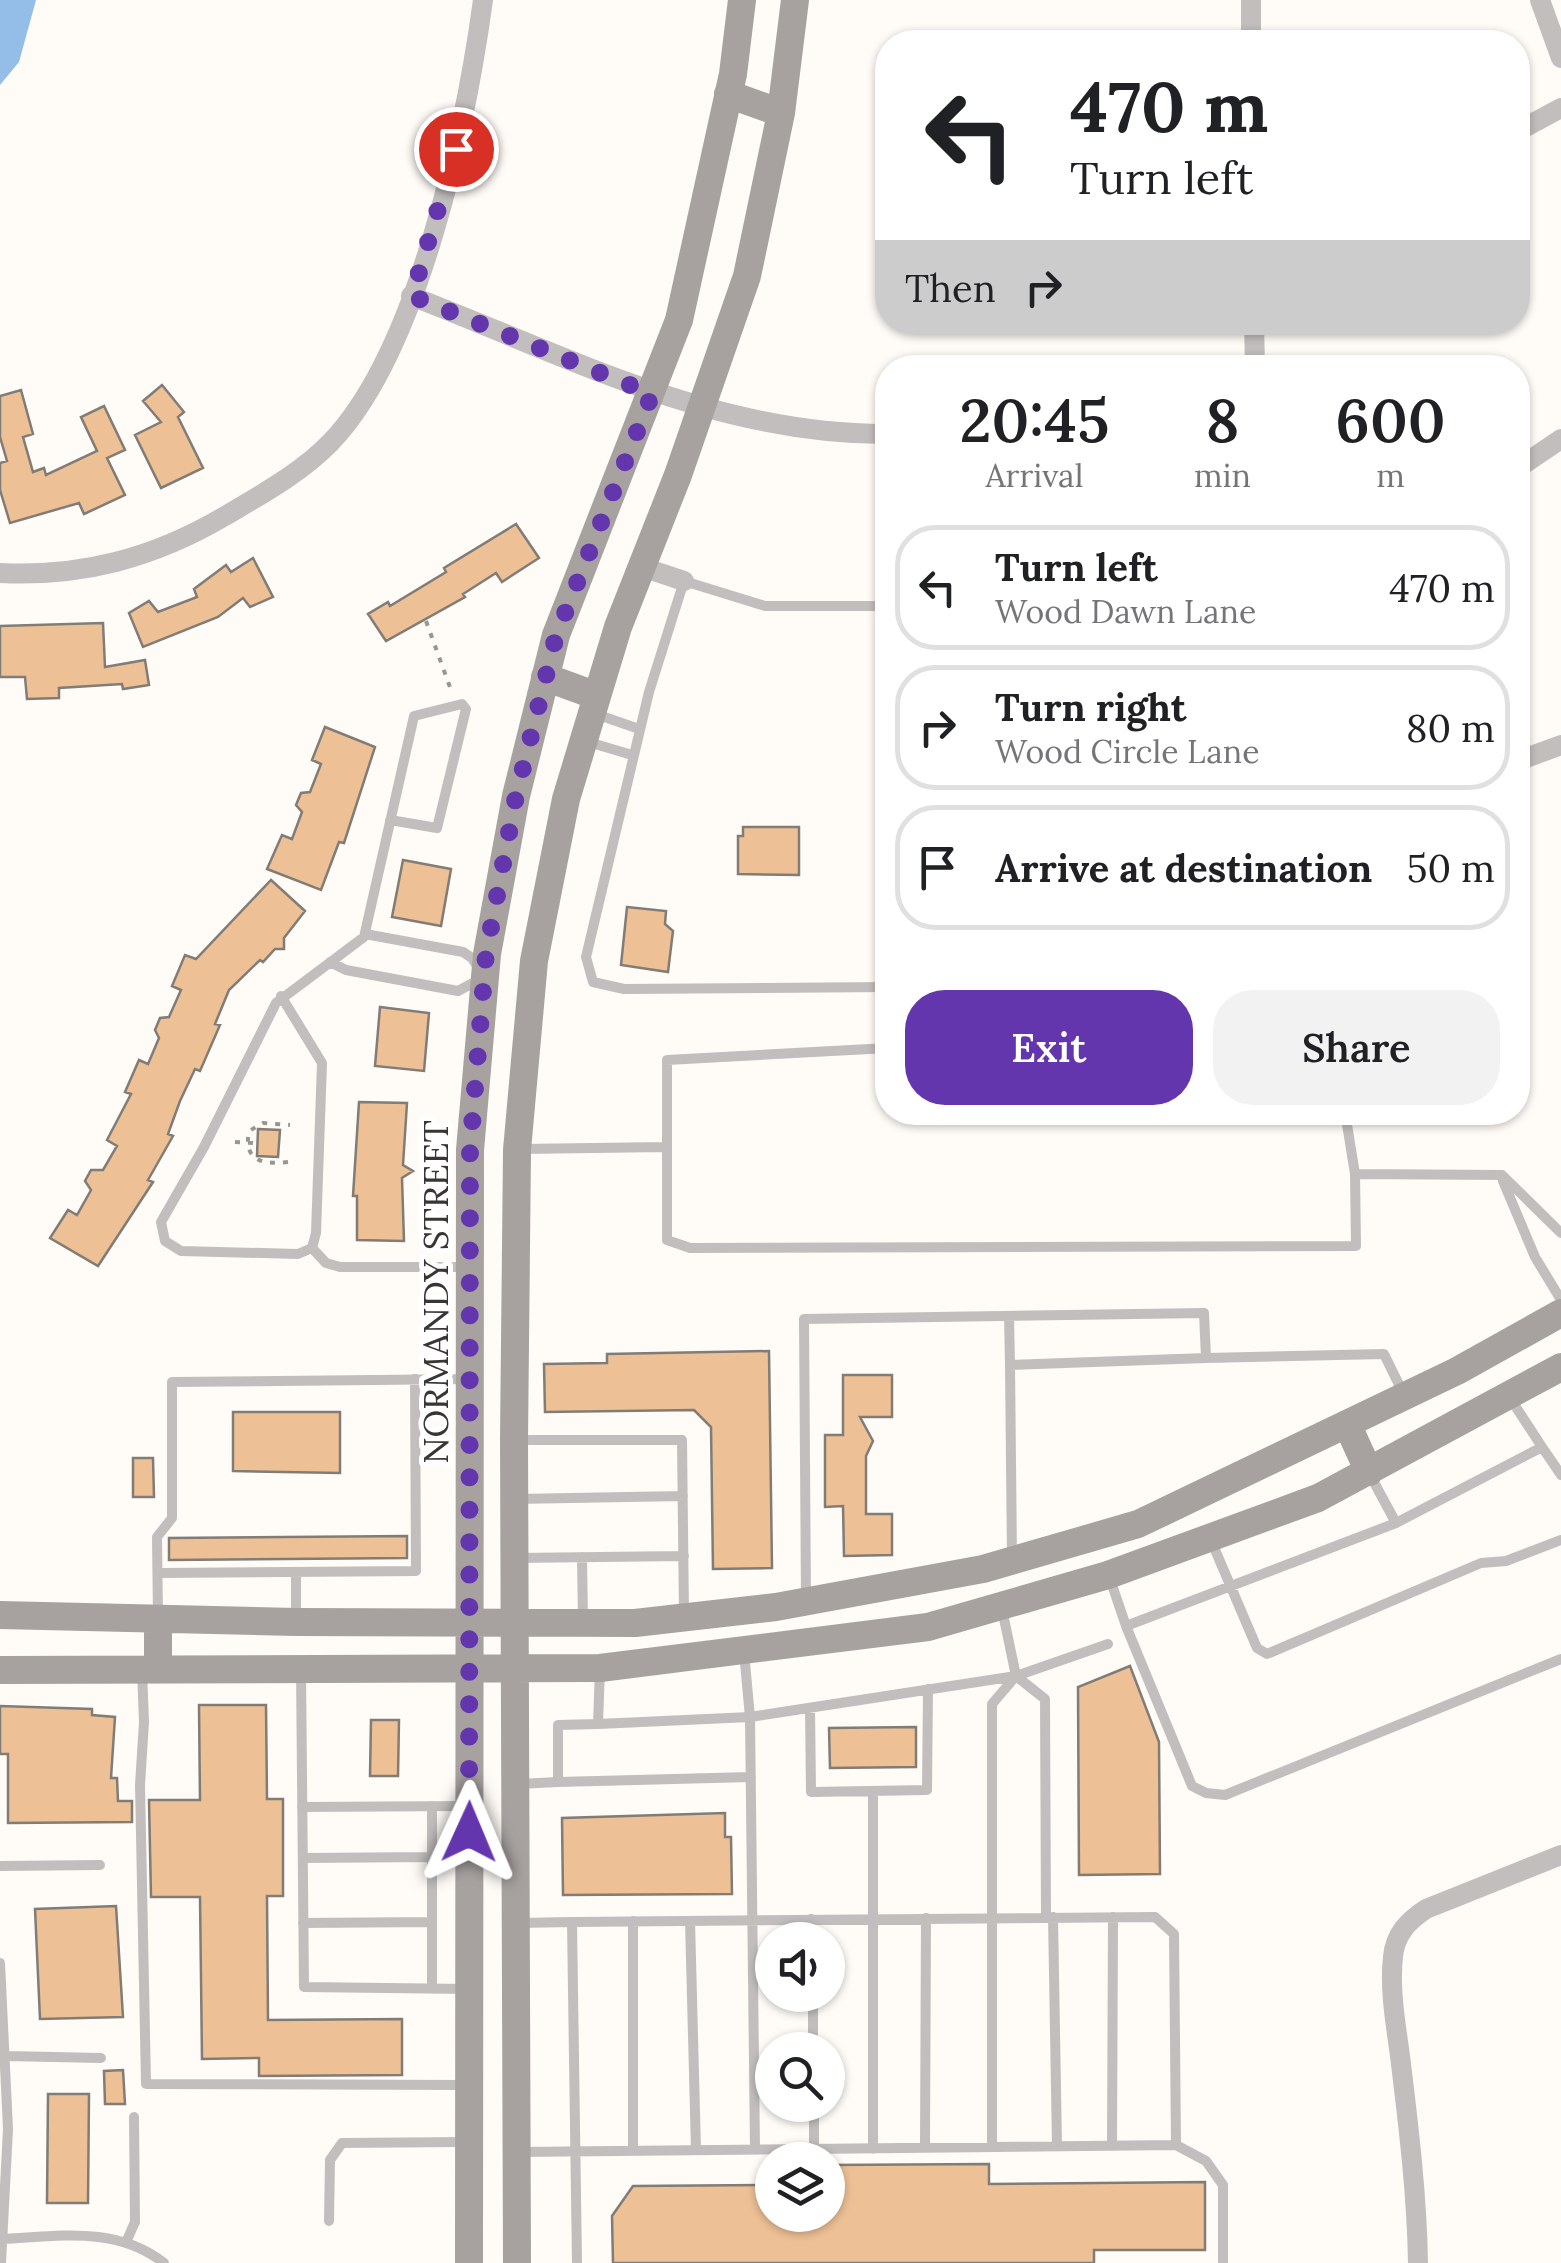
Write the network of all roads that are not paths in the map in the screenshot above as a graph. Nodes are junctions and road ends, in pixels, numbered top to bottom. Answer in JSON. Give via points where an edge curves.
{"nodes":[{"id":1,"x":483,"y":0,"type":"edge"},
{"id":2,"x":742,"y":0,"type":"edge"},
{"id":3,"x":795,"y":0,"type":"edge"},
{"id":4,"x":1251,"y":0,"type":"edge"},
{"id":5,"x":1540,"y":0,"type":"edge"},
{"id":6,"x":1251,"y":30,"type":"edge"},
{"id":7,"x":1561,"y":58,"type":"edge"},
{"id":8,"x":728,"y":94,"type":"junction"},
{"id":9,"x":1561,"y":108,"type":"edge"},
{"id":10,"x":781,"y":112,"type":"junction"},
{"id":11,"x":1530,"y":125,"type":"edge"},
{"id":12,"x":412,"y":296,"type":"junction"},
{"id":13,"x":652,"y":394,"type":"junction"},
{"id":14,"x":701,"y":409,"type":"junction"},
{"id":15,"x":875,"y":433,"type":"edge"},
{"id":16,"x":1561,"y":439,"type":"edge"},
{"id":17,"x":1530,"y":460,"type":"edge"},
{"id":18,"x":642,"y":567,"type":"junction"},
{"id":19,"x":0,"y":572,"type":"edge"},
{"id":20,"x":684,"y":581,"type":"junction"},
{"id":21,"x":875,"y":606,"type":"edge"},
{"id":22,"x":545,"y":677,"type":"junction"},
{"id":23,"x":595,"y":704,"type":"junction"},
{"id":24,"x":640,"y":728,"type":"junction"},
{"id":25,"x":584,"y":740,"type":"junction"},
{"id":26,"x":1561,"y":745,"type":"edge"},
{"id":27,"x":632,"y":755,"type":"junction"},
{"id":28,"x":1530,"y":757,"type":"edge"},
{"id":29,"x":390,"y":820,"type":"junction"},
{"id":30,"x":365,"y":934,"type":"junction"},
{"id":31,"x":330,"y":962,"type":"junction"},
{"id":32,"x":484,"y":978,"type":"junction"},
{"id":33,"x":532,"y":982,"type":"junction"},
{"id":34,"x":875,"y":987,"type":"edge"},
{"id":35,"x":282,"y":996,"type":"junction"},
{"id":36,"x":875,"y":1049,"type":"edge"},
{"id":37,"x":1347,"y":1125,"type":"edge"},
{"id":38,"x":665,"y":1148,"type":"junction"},
{"id":39,"x":517,"y":1150,"type":"junction"},
{"id":40,"x":1354,"y":1174,"type":"junction"},
{"id":41,"x":1502,"y":1175,"type":"junction"},
{"id":42,"x":1561,"y":1233,"type":"edge"},
{"id":43,"x":312,"y":1248,"type":"junction"},
{"id":44,"x":469,"y":1267,"type":"junction"},
{"id":45,"x":516,"y":1268,"type":"junction"},
{"id":46,"x":1561,"y":1300,"type":"edge"},
{"id":47,"x":1561,"y":1313,"type":"edge"},
{"id":48,"x":1009,"y":1316,"type":"junction"},
{"id":49,"x":1206,"y":1358,"type":"junction"},
{"id":50,"x":1010,"y":1364,"type":"junction"},
{"id":51,"x":1561,"y":1367,"type":"edge"},
{"id":52,"x":416,"y":1379,"type":"junction"},
{"id":53,"x":470,"y":1379,"type":"junction"},
{"id":54,"x":1405,"y":1397,"type":"junction"},
{"id":55,"x":1509,"y":1397,"type":"junction"},
{"id":56,"x":1348,"y":1426,"type":"junction"},
{"id":57,"x":514,"y":1440,"type":"junction"},
{"id":58,"x":1542,"y":1447,"type":"junction"},
{"id":59,"x":1369,"y":1472,"type":"junction"},
{"id":60,"x":1561,"y":1475,"type":"edge"},
{"id":61,"x":683,"y":1496,"type":"junction"},
{"id":62,"x":514,"y":1499,"type":"junction"},
{"id":63,"x":1396,"y":1523,"type":"junction"},
{"id":64,"x":1210,"y":1537,"type":"junction"},
{"id":65,"x":1561,"y":1540,"type":"edge"},
{"id":66,"x":684,"y":1556,"type":"junction"},
{"id":67,"x":582,"y":1557,"type":"junction"},
{"id":68,"x":514,"y":1558,"type":"junction"},
{"id":69,"x":1012,"y":1560,"type":"junction"},
{"id":70,"x":982,"y":1569,"type":"junction"},
{"id":71,"x":158,"y":1572,"type":"junction"},
{"id":72,"x":296,"y":1572,"type":"junction"},
{"id":73,"x":1108,"y":1575,"type":"junction"},
{"id":74,"x":1230,"y":1585,"type":"junction"},
{"id":75,"x":806,"y":1601,"type":"junction"},
{"id":76,"x":1002,"y":1608,"type":"junction"},
{"id":77,"x":0,"y":1615,"type":"edge"},
{"id":78,"x":684,"y":1617,"type":"junction"},
{"id":79,"x":158,"y":1619,"type":"junction"},
{"id":80,"x":296,"y":1622,"type":"junction"},
{"id":81,"x":471,"y":1623,"type":"junction"},
{"id":82,"x":515,"y":1624,"type":"junction"},
{"id":83,"x":583,"y":1624,"type":"junction"},
{"id":84,"x":1126,"y":1626,"type":"junction"},
{"id":85,"x":1108,"y":1644,"type":"dead end"},
{"id":86,"x":744,"y":1652,"type":"junction"},
{"id":87,"x":1561,"y":1659,"type":"edge"},
{"id":88,"x":301,"y":1668,"type":"junction"},
{"id":89,"x":470,"y":1668,"type":"junction"},
{"id":90,"x":515,"y":1668,"type":"junction"},
{"id":91,"x":600,"y":1668,"type":"junction"},
{"id":92,"x":150,"y":1669,"type":"junction"},
{"id":93,"x":0,"y":1670,"type":"edge"},
{"id":94,"x":1016,"y":1676,"type":"junction"},
{"id":95,"x":928,"y":1690,"type":"junction"},
{"id":96,"x":810,"y":1708,"type":"junction"},
{"id":97,"x":750,"y":1717,"type":"junction"},
{"id":98,"x":598,"y":1724,"type":"junction"},
{"id":99,"x":750,"y":1777,"type":"junction"},
{"id":100,"x":558,"y":1782,"type":"junction"},
{"id":101,"x":515,"y":1784,"type":"junction"},
{"id":102,"x":873,"y":1791,"type":"junction"},
{"id":103,"x":432,"y":1806,"type":"junction"},
{"id":104,"x":470,"y":1806,"type":"junction"},
{"id":105,"x":302,"y":1807,"type":"junction"},
{"id":106,"x":1561,"y":1856,"type":"edge"},
{"id":107,"x":432,"y":1857,"type":"junction"},
{"id":108,"x":303,"y":1858,"type":"junction"},
{"id":109,"x":100,"y":1865,"type":"dead end"},
{"id":110,"x":0,"y":1866,"type":"edge"},
{"id":111,"x":1113,"y":1917,"type":"junction"},
{"id":112,"x":926,"y":1918,"type":"junction"},
{"id":113,"x":993,"y":1918,"type":"junction"},
{"id":114,"x":1050,"y":1918,"type":"junction"},
{"id":115,"x":872,"y":1919,"type":"junction"},
{"id":116,"x":690,"y":1920,"type":"junction"},
{"id":117,"x":752,"y":1920,"type":"junction"},
{"id":118,"x":812,"y":1920,"type":"joint"},
{"id":119,"x":633,"y":1921,"type":"junction"},
{"id":120,"x":432,"y":1922,"type":"junction"},
{"id":121,"x":572,"y":1922,"type":"junction"},
{"id":122,"x":303,"y":1923,"type":"junction"},
{"id":123,"x":516,"y":1923,"type":"junction"},
{"id":124,"x":0,"y":1963,"type":"edge"},
{"id":125,"x":432,"y":1988,"type":"junction"},
{"id":126,"x":471,"y":1994,"type":"junction"},
{"id":127,"x":516,"y":1996,"type":"junction"},
{"id":128,"x":6,"y":2056,"type":"junction"},
{"id":129,"x":101,"y":2058,"type":"dead end"},
{"id":130,"x":471,"y":2085,"type":"junction"},
{"id":131,"x":134,"y":2117,"type":"dead end"},
{"id":132,"x":4,"y":2129,"type":"edge"},
{"id":133,"x":1176,"y":2145,"type":"junction"},
{"id":134,"x":1056,"y":2146,"type":"junction"},
{"id":135,"x":1112,"y":2146,"type":"junction"},
{"id":136,"x":470,"y":2147,"type":"junction"},
{"id":137,"x":992,"y":2147,"type":"junction"},
{"id":138,"x":925,"y":2148,"type":"junction"},
{"id":139,"x":845,"y":2149,"type":"edge"},
{"id":140,"x":873,"y":2149,"type":"junction"},
{"id":141,"x":696,"y":2150,"type":"junction"},
{"id":142,"x":754,"y":2150,"type":"joint"},
{"id":143,"x":633,"y":2151,"type":"junction"},
{"id":144,"x":517,"y":2152,"type":"junction"},
{"id":145,"x":574,"y":2152,"type":"junction"},
{"id":146,"x":329,"y":2221,"type":"dead end"},
{"id":147,"x":4,"y":2239,"type":"junction"},
{"id":148,"x":128,"y":2240,"type":"junction"},
{"id":149,"x":1,"y":2263,"type":"edge"},
{"id":150,"x":164,"y":2263,"type":"edge"},
{"id":151,"x":469,"y":2263,"type":"edge"},
{"id":152,"x":517,"y":2263,"type":"edge"},
{"id":153,"x":576,"y":2263,"type":"edge"},
{"id":154,"x":1223,"y":2263,"type":"edge"},
{"id":155,"x":1418,"y":2263,"type":"edge"}],
"edges":[{"from":1,"to":12,"type":"street","via":[[456,149]]},
{"from":2,"to":8,"type":"main road","name":"NORMANDY STREET"},
{"from":3,"to":10,"type":"main road"},
{"from":4,"to":6,"type":"street"},
{"from":5,"to":7,"type":"street"},
{"from":8,"to":10,"type":"main road"},
{"from":8,"to":13,"type":"main road","name":"NORMANDY STREET","via":[[679,320]]},
{"from":9,"to":11,"type":"street"},
{"from":10,"to":14,"type":"main road","via":[[747,276]]},
{"from":12,"to":13,"type":"street"},
{"from":12,"to":19,"type":"street","via":[[368,392],[332,441],[298,470],[153,553],[81,571]]},
{"from":13,"to":14,"type":"street"},
{"from":13,"to":22,"type":"main road","name":"NORMANDY STREET"},
{"from":14,"to":15,"type":"street","via":[[782,427]]},
{"from":14,"to":18,"type":"main road"},
{"from":16,"to":17,"type":"street"},
{"from":18,"to":20,"type":"street"},
{"from":18,"to":23,"type":"main road"},
{"from":20,"to":21,"type":"lane","via":[[764,606]]},
{"from":20,"to":24,"type":"lane"},
{"from":22,"to":23,"type":"main road"},
{"from":22,"to":32,"type":"main road","name":"NORMANDY STREET"},
{"from":23,"to":24,"type":"lane"},
{"from":23,"to":25,"type":"main road"},
{"from":24,"to":27,"type":"lane"},
{"from":25,"to":27,"type":"lane"},
{"from":25,"to":33,"type":"main road","via":[[566,799]]},
{"from":26,"to":28,"type":"street"},
{"from":27,"to":34,"type":"lane","via":[[586,957],[594,982],[624,988]]},
{"from":29,"to":29,"type":"lane","via":[[437,828],[462,704],[414,716]]},
{"from":29,"to":30,"type":"lane"},
{"from":30,"to":31,"type":"lane"},
{"from":30,"to":32,"type":"lane","via":[[464,952]]},
{"from":31,"to":32,"type":"lane","via":[[456,991]]},
{"from":31,"to":35,"type":"lane"},
{"from":32,"to":33,"type":"main road"},
{"from":32,"to":44,"type":"main road","name":"NORMANDY STREET","via":[[470,1150]]},
{"from":33,"to":39,"type":"main road"},
{"from":35,"to":43,"type":"lane","via":[[322,1063]]},
{"from":35,"to":43,"type":"lane","via":[[164,1214],[161,1231],[169,1245],[186,1252],[298,1254]]},
{"from":36,"to":38,"type":"lane","via":[[668,1060]]},
{"from":37,"to":40,"type":"lane"},
{"from":38,"to":39,"type":"lane"},
{"from":38,"to":40,"type":"lane","via":[[667,1240],[690,1248],[1356,1246]]},
{"from":39,"to":45,"type":"main road"},
{"from":40,"to":41,"type":"lane"},
{"from":41,"to":42,"type":"lane"},
{"from":41,"to":46,"type":"lane","via":[[1535,1257]]},
{"from":43,"to":44,"type":"lane","via":[[340,1268]]},
{"from":44,"to":45,"type":"main road"},
{"from":44,"to":53,"type":"main road","name":"NORMANDY STREET"},
{"from":45,"to":57,"type":"main road"},
{"from":47,"to":54,"type":"main road"},
{"from":48,"to":49,"type":"lane","via":[[1204,1313]]},
{"from":48,"to":50,"type":"lane"},
{"from":48,"to":75,"type":"lane","via":[[804,1319]]},
{"from":49,"to":50,"type":"lane"},
{"from":49,"to":54,"type":"lane","via":[[1384,1354]]},
{"from":50,"to":69,"type":"lane"},
{"from":51,"to":55,"type":"main road"},
{"from":52,"to":53,"type":"lane"},
{"from":52,"to":71,"type":"lane","via":[[172,1382],[172,1518],[157,1537]]},
{"from":52,"to":72,"type":"lane","via":[[416,1571]]},
{"from":53,"to":81,"type":"main road","name":"NORMANDY STREET"},
{"from":54,"to":56,"type":"main road"},
{"from":55,"to":58,"type":"lane"},
{"from":55,"to":59,"type":"main road"},
{"from":56,"to":59,"type":"main road"},
{"from":56,"to":69,"type":"main road","via":[[1138,1524]]},
{"from":57,"to":61,"type":"lane","via":[[682,1440]]},
{"from":57,"to":62,"type":"main road"},
{"from":58,"to":60,"type":"lane"},
{"from":58,"to":63,"type":"lane"},
{"from":59,"to":63,"type":"lane"},
{"from":59,"to":64,"type":"main road"},
{"from":61,"to":62,"type":"lane"},
{"from":61,"to":66,"type":"lane"},
{"from":62,"to":68,"type":"main road"},
{"from":63,"to":74,"type":"lane"},
{"from":64,"to":73,"type":"main road"},
{"from":64,"to":74,"type":"lane"},
{"from":65,"to":74,"type":"lane","via":[[1506,1561],[1480,1563],[1267,1654],[1258,1648]]},
{"from":66,"to":67,"type":"lane"},
{"from":66,"to":78,"type":"lane"},
{"from":67,"to":68,"type":"lane"},
{"from":67,"to":83,"type":"lane"},
{"from":68,"to":82,"type":"main road"},
{"from":69,"to":70,"type":"main road"},
{"from":70,"to":75,"type":"main road"},
{"from":70,"to":76,"type":"main road"},
{"from":71,"to":72,"type":"lane"},
{"from":71,"to":79,"type":"lane"},
{"from":72,"to":80,"type":"lane"},
{"from":73,"to":76,"type":"main road"},
{"from":73,"to":84,"type":"lane"},
{"from":74,"to":84,"type":"lane"},
{"from":75,"to":78,"type":"main road"},
{"from":76,"to":86,"type":"main road","via":[[928,1627]]},
{"from":76,"to":94,"type":"lane"},
{"from":77,"to":79,"type":"main road"},
{"from":78,"to":83,"type":"main road"},
{"from":79,"to":80,"type":"main road"},
{"from":79,"to":92,"type":"main road"},
{"from":80,"to":81,"type":"main road"},
{"from":81,"to":82,"type":"main road"},
{"from":81,"to":89,"type":"main road","name":"NORMANDY STREET"},
{"from":82,"to":83,"type":"main road"},
{"from":82,"to":90,"type":"main road"},
{"from":84,"to":87,"type":"lane","via":[[1192,1786],[1206,1793],[1224,1794]]},
{"from":85,"to":94,"type":"lane"},
{"from":86,"to":91,"type":"main road"},
{"from":86,"to":97,"type":"lane"},
{"from":88,"to":89,"type":"main road"},
{"from":88,"to":92,"type":"main road"},
{"from":88,"to":105,"type":"lane"},
{"from":89,"to":90,"type":"main road"},
{"from":89,"to":104,"type":"main road","name":"NORMANDY STREET"},
{"from":90,"to":91,"type":"main road"},
{"from":90,"to":101,"type":"main road"},
{"from":91,"to":98,"type":"lane"},
{"from":92,"to":93,"type":"main road"},
{"from":92,"to":130,"type":"lane","via":[[140,1785],[146,2084]]},
{"from":94,"to":95,"type":"lane"},
{"from":94,"to":113,"type":"lane","via":[[992,1704]]},
{"from":94,"to":114,"type":"lane","via":[[1045,1699]]},
{"from":95,"to":96,"type":"lane"},
{"from":95,"to":102,"type":"lane","via":[[927,1790]]},
{"from":96,"to":97,"type":"lane"},
{"from":96,"to":102,"type":"lane","via":[[811,1792]]},
{"from":97,"to":98,"type":"lane"},
{"from":97,"to":99,"type":"lane"},
{"from":98,"to":100,"type":"lane","via":[[558,1725]]},
{"from":99,"to":100,"type":"lane"},
{"from":99,"to":117,"type":"lane"},
{"from":100,"to":101,"type":"lane"},
{"from":101,"to":123,"type":"main road"},
{"from":102,"to":115,"type":"lane"},
{"from":103,"to":104,"type":"lane"},
{"from":103,"to":105,"type":"lane"},
{"from":103,"to":107,"type":"lane"},
{"from":104,"to":126,"type":"main road","name":"NORMANDY STREET"},
{"from":105,"to":108,"type":"lane"},
{"from":106,"to":155,"type":"street","via":[[1426,1909],[1404,1928],[1393,1956]]},
{"from":107,"to":108,"type":"lane"},
{"from":107,"to":120,"type":"lane"},
{"from":108,"to":122,"type":"lane"},
{"from":109,"to":110,"type":"lane"},
{"from":111,"to":114,"type":"lane"},
{"from":111,"to":133,"type":"lane","via":[[1156,1917],[1174,1934]]},
{"from":111,"to":135,"type":"lane"},
{"from":112,"to":113,"type":"lane"},
{"from":112,"to":115,"type":"lane"},
{"from":112,"to":138,"type":"lane"},
{"from":113,"to":114,"type":"lane"},
{"from":113,"to":137,"type":"lane"},
{"from":114,"to":134,"type":"lane"},
{"from":115,"to":118,"type":"lane"},
{"from":115,"to":140,"type":"lane"},
{"from":116,"to":117,"type":"lane"},
{"from":116,"to":119,"type":"lane"},
{"from":116,"to":141,"type":"lane"},
{"from":117,"to":118,"type":"lane"},
{"from":117,"to":142,"type":"lane"},
{"from":119,"to":121,"type":"lane"},
{"from":119,"to":143,"type":"lane"},
{"from":120,"to":122,"type":"lane"},
{"from":120,"to":125,"type":"lane"},
{"from":121,"to":123,"type":"lane"},
{"from":121,"to":145,"type":"lane"},
{"from":122,"to":125,"type":"lane","via":[[304,1987]]},
{"from":123,"to":127,"type":"main road"},
{"from":124,"to":128,"type":"lane"},
{"from":125,"to":126,"type":"lane"},
{"from":126,"to":127,"type":"main road"},
{"from":126,"to":130,"type":"main road","name":"NORMANDY STREET"},
{"from":127,"to":144,"type":"main road"},
{"from":128,"to":129,"type":"lane"},
{"from":128,"to":132,"type":"lane"},
{"from":130,"to":136,"type":"main road","name":"NORMANDY STREET"},
{"from":131,"to":148,"type":"lane","via":[[135,2222]]},
{"from":132,"to":147,"type":"lane"},
{"from":133,"to":135,"type":"lane"},
{"from":133,"to":154,"type":"lane","via":[[1206,2161],[1223,2185]]},
{"from":134,"to":135,"type":"lane"},
{"from":134,"to":137,"type":"lane"},
{"from":136,"to":144,"type":"main road"},
{"from":136,"to":146,"type":"lane","via":[[342,2143],[330,2160]]},
{"from":136,"to":151,"type":"main road","name":"NORMANDY STREET"},
{"from":137,"to":138,"type":"lane"},
{"from":138,"to":140,"type":"lane"},
{"from":139,"to":140,"type":"lane"},
{"from":141,"to":142,"type":"lane"},
{"from":141,"to":143,"type":"lane"},
{"from":143,"to":145,"type":"lane"},
{"from":144,"to":145,"type":"lane"},
{"from":144,"to":152,"type":"main road"},
{"from":145,"to":153,"type":"lane"},
{"from":147,"to":148,"type":"lane"},
{"from":147,"to":149,"type":"lane"},
{"from":148,"to":150,"type":"lane"}]}
